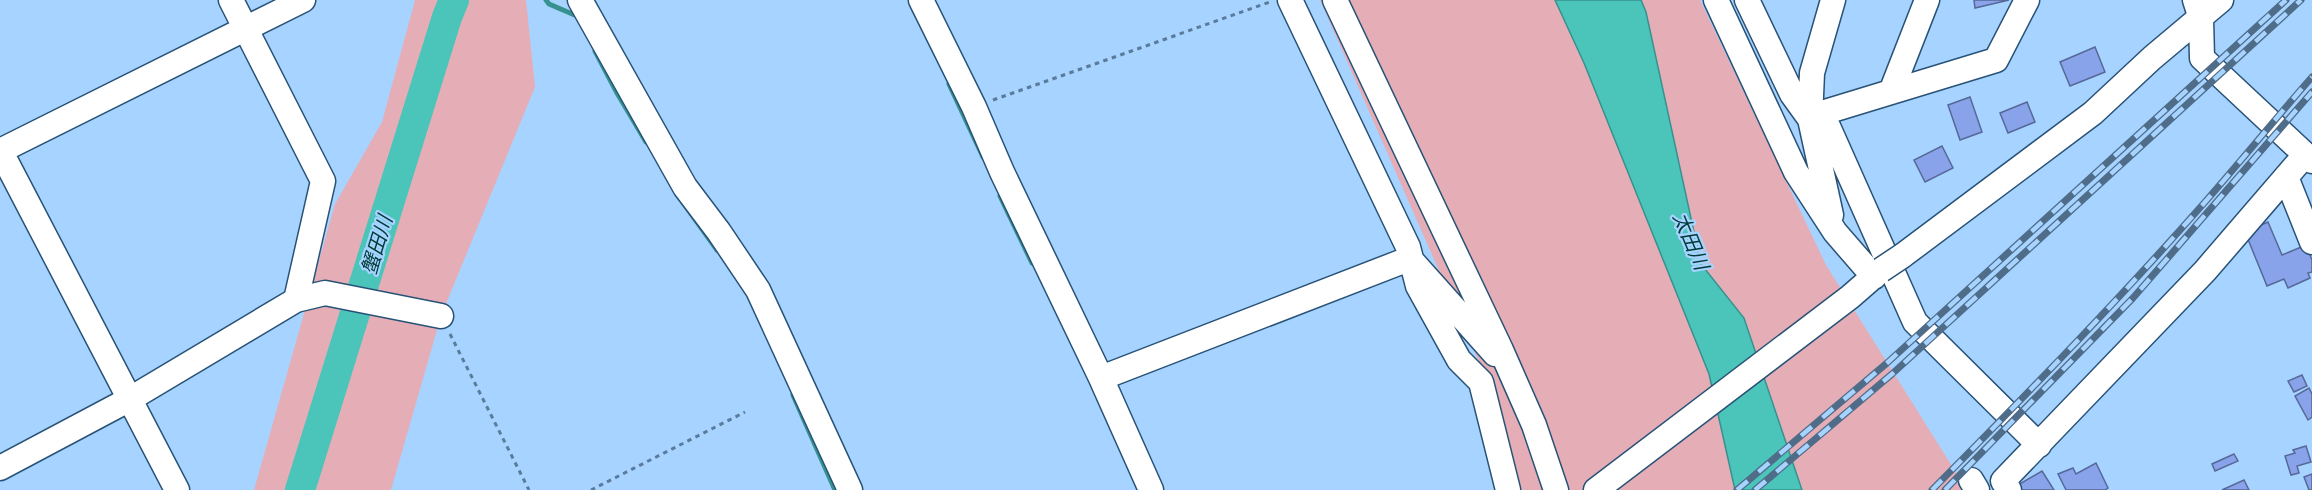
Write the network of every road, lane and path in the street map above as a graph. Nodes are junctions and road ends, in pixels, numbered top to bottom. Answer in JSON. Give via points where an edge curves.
{"nodes":[{"id":1,"x":231,"y":0,"type":"edge"},
{"id":2,"x":303,"y":0,"type":"edge"},
{"id":3,"x":580,"y":0,"type":"edge"},
{"id":4,"x":921,"y":0,"type":"edge"},
{"id":5,"x":1274,"y":0,"type":"edge"},
{"id":6,"x":1290,"y":0,"type":"edge"},
{"id":7,"x":1335,"y":0,"type":"edge"},
{"id":8,"x":1716,"y":0,"type":"edge"},
{"id":9,"x":1747,"y":0,"type":"edge"},
{"id":10,"x":1833,"y":0,"type":"edge"},
{"id":11,"x":1926,"y":0,"type":"edge"},
{"id":12,"x":2027,"y":0,"type":"edge"},
{"id":13,"x":2221,"y":0,"type":"edge"},
{"id":14,"x":2198,"y":9,"type":"edge"},
{"id":15,"x":246,"y":27,"type":"junction"},
{"id":16,"x":2152,"y":58,"type":"junction"},
{"id":17,"x":2202,"y":58,"type":"junction"},
{"id":18,"x":1891,"y":92,"type":"junction"},
{"id":19,"x":974,"y":107,"type":"junction"},
{"id":20,"x":1816,"y":116,"type":"junction"},
{"id":21,"x":2307,"y":150,"type":"edge"},
{"id":22,"x":0,"y":151,"type":"edge"},
{"id":23,"x":2286,"y":177,"type":"junction"},
{"id":24,"x":1835,"y":232,"type":"junction"},
{"id":25,"x":2312,"y":243,"type":"edge"},
{"id":26,"x":1412,"y":261,"type":"junction"},
{"id":27,"x":1877,"y":274,"type":"junction"},
{"id":28,"x":296,"y":300,"type":"junction"},
{"id":29,"x":441,"y":316,"type":"joint"},
{"id":30,"x":1509,"y":368,"type":"junction"},
{"id":31,"x":1101,"y":378,"type":"junction"},
{"id":32,"x":130,"y":399,"type":"junction"},
{"id":33,"x":746,"y":412,"type":"dead end"},
{"id":34,"x":2039,"y":445,"type":"junction"},
{"id":35,"x":0,"y":468,"type":"edge"},
{"id":36,"x":177,"y":490,"type":"edge"},
{"id":37,"x":529,"y":490,"type":"edge"},
{"id":38,"x":591,"y":490,"type":"edge"},
{"id":39,"x":850,"y":490,"type":"edge"},
{"id":40,"x":1151,"y":490,"type":"edge"},
{"id":41,"x":1508,"y":490,"type":"edge"},
{"id":42,"x":1556,"y":490,"type":"edge"},
{"id":43,"x":1596,"y":490,"type":"edge"},
{"id":44,"x":2009,"y":490,"type":"edge"}],
"edges":[{"from":1,"to":15,"type":"street"},
{"from":2,"to":15,"type":"street"},
{"from":3,"to":39,"type":"street","via":[[685,187],[758,290]]},
{"from":4,"to":19,"type":"street"},
{"from":5,"to":19,"type":"path"},
{"from":6,"to":26,"type":"street"},
{"from":7,"to":30,"type":"street"},
{"from":8,"to":24,"type":"street","via":[[1796,172]]},
{"from":9,"to":20,"type":"street","via":[[1792,94]]},
{"from":10,"to":20,"type":"street","via":[[1812,73]]},
{"from":11,"to":18,"type":"street"},
{"from":12,"to":18,"type":"street","via":[[1996,60]]},
{"from":13,"to":14,"type":"street"},
{"from":14,"to":16,"type":"street"},
{"from":14,"to":17,"type":"street"},
{"from":15,"to":22,"type":"street"},
{"from":15,"to":28,"type":"street","via":[[323,181]]},
{"from":16,"to":17,"type":"street"},
{"from":16,"to":27,"type":"street","bridge":true,"via":[[2093,113]]},
{"from":17,"to":21,"type":"street"},
{"from":18,"to":20,"type":"street"},
{"from":19,"to":31,"type":"street"},
{"from":20,"to":24,"type":"street"},
{"from":20,"to":34,"type":"street","via":[[1915,322]]},
{"from":21,"to":23,"type":"street"},
{"from":22,"to":32,"type":"street"},
{"from":23,"to":25,"type":"street"},
{"from":23,"to":34,"type":"street","via":[[2205,271]]},
{"from":24,"to":27,"type":"street"},
{"from":26,"to":30,"type":"street"},
{"from":26,"to":31,"type":"street"},
{"from":26,"to":41,"type":"street","via":[[1418,285],[1459,360],[1480,382]]},
{"from":27,"to":43,"type":"street"},
{"from":28,"to":29,"type":"street","via":[[325,293]]},
{"from":28,"to":32,"type":"street"},
{"from":29,"to":37,"type":"path"},
{"from":30,"to":42,"type":"street"},
{"from":31,"to":40,"type":"street"},
{"from":32,"to":35,"type":"street"},
{"from":32,"to":36,"type":"street"},
{"from":33,"to":38,"type":"path"},
{"from":34,"to":44,"type":"street","via":[[2003,481]]}]}
